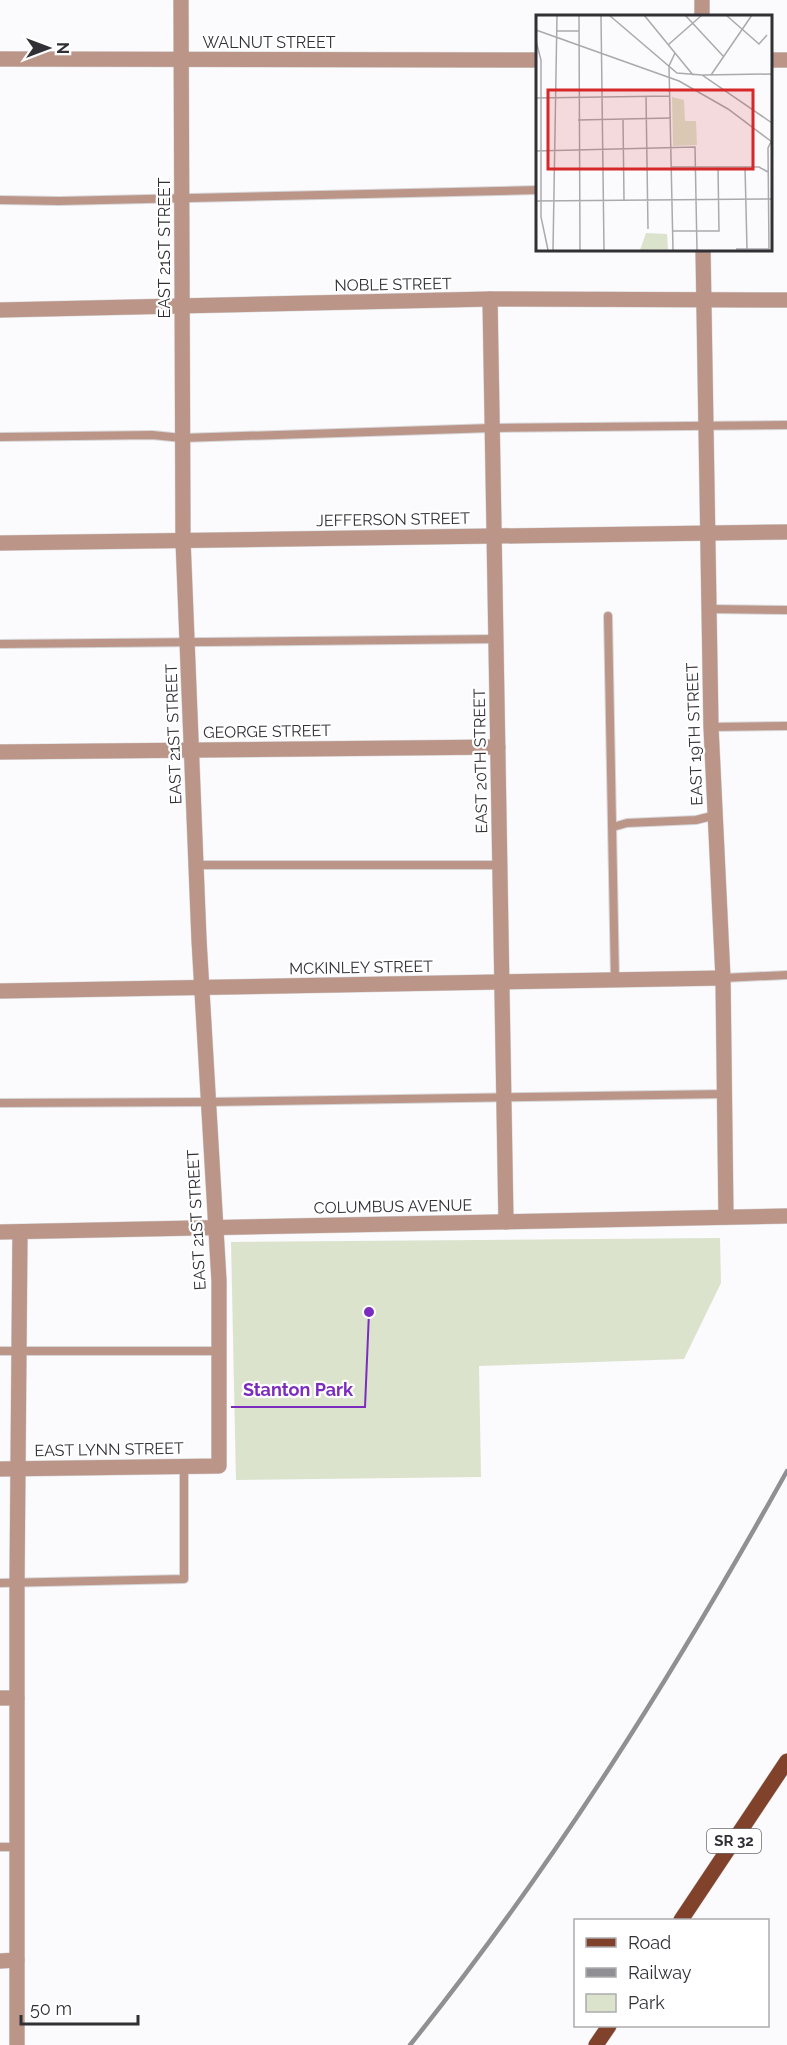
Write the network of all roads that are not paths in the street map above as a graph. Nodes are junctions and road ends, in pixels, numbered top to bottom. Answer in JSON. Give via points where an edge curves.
{"nodes":[{"id":1,"x":181,"y":0,"type":"edge"},
{"id":2,"x":0,"y":59,"type":"edge"},
{"id":3,"x":181,"y":60,"type":"junction"},
{"id":4,"x":536,"y":60,"type":"edge"},
{"id":5,"x":536,"y":190,"type":"edge"},
{"id":6,"x":182,"y":199,"type":"junction"},
{"id":7,"x":0,"y":200,"type":"edge"},
{"id":8,"x":703,"y":250,"type":"edge"},
{"id":9,"x":703,"y":298,"type":"junction"},
{"id":10,"x":490,"y":299,"type":"junction"},
{"id":11,"x":787,"y":300,"type":"edge"},
{"id":12,"x":182,"y":307,"type":"junction"},
{"id":13,"x":0,"y":310,"type":"edge"},
{"id":14,"x":787,"y":425,"type":"edge"},
{"id":15,"x":706,"y":426,"type":"junction"},
{"id":16,"x":492,"y":428,"type":"junction"},
{"id":17,"x":0,"y":437,"type":"edge"},
{"id":18,"x":182,"y":438,"type":"junction"},
{"id":19,"x":787,"y":532,"type":"edge"},
{"id":20,"x":708,"y":534,"type":"junction"},
{"id":21,"x":494,"y":535,"type":"junction"},
{"id":22,"x":183,"y":540,"type":"junction"},
{"id":23,"x":0,"y":543,"type":"edge"},
{"id":24,"x":709,"y":609,"type":"junction"},
{"id":25,"x":787,"y":610,"type":"edge"},
{"id":26,"x":608,"y":616,"type":"dead end"},
{"id":27,"x":496,"y":639,"type":"junction"},
{"id":28,"x":188,"y":642,"type":"junction"},
{"id":29,"x":0,"y":644,"type":"edge"},
{"id":30,"x":787,"y":726,"type":"edge"},
{"id":31,"x":711,"y":727,"type":"junction"},
{"id":32,"x":498,"y":747,"type":"junction"},
{"id":33,"x":192,"y":750,"type":"junction"},
{"id":34,"x":0,"y":752,"type":"edge"},
{"id":35,"x":716,"y":815,"type":"junction"},
{"id":36,"x":613,"y":827,"type":"junction"},
{"id":37,"x":197,"y":865,"type":"junction"},
{"id":38,"x":500,"y":865,"type":"junction"},
{"id":39,"x":787,"y":975,"type":"edge"},
{"id":40,"x":723,"y":978,"type":"junction"},
{"id":41,"x":615,"y":980,"type":"junction"},
{"id":42,"x":502,"y":983,"type":"junction"},
{"id":43,"x":202,"y":988,"type":"junction"},
{"id":44,"x":0,"y":991,"type":"edge"},
{"id":45,"x":725,"y":1094,"type":"junction"},
{"id":46,"x":504,"y":1097,"type":"junction"},
{"id":47,"x":208,"y":1102,"type":"junction"},
{"id":48,"x":0,"y":1103,"type":"edge"},
{"id":49,"x":787,"y":1216,"type":"edge"},
{"id":50,"x":726,"y":1217,"type":"junction"},
{"id":51,"x":506,"y":1222,"type":"junction"},
{"id":52,"x":215,"y":1228,"type":"junction"},
{"id":53,"x":0,"y":1232,"type":"edge"},
{"id":54,"x":20,"y":1232,"type":"junction"},
{"id":55,"x":0,"y":1351,"type":"edge"},
{"id":56,"x":18,"y":1351,"type":"junction"},
{"id":57,"x":219,"y":1351,"type":"junction"},
{"id":58,"x":184,"y":1466,"type":"junction"},
{"id":59,"x":219,"y":1466,"type":"joint"},
{"id":60,"x":17,"y":1468,"type":"junction"},
{"id":61,"x":0,"y":1469,"type":"edge"},
{"id":62,"x":0,"y":1583,"type":"edge"},
{"id":63,"x":17,"y":1583,"type":"junction"},
{"id":64,"x":0,"y":1698,"type":"edge"},
{"id":65,"x":17,"y":1698,"type":"junction"},
{"id":66,"x":787,"y":1761,"type":"edge"},
{"id":67,"x":0,"y":1847,"type":"edge"},
{"id":68,"x":17,"y":1847,"type":"junction"},
{"id":69,"x":682,"y":1919,"type":"edge"},
{"id":70,"x":17,"y":1960,"type":"junction"},
{"id":71,"x":0,"y":1961,"type":"edge"},
{"id":72,"x":608,"y":2027,"type":"edge"},
{"id":73,"x":17,"y":2045,"type":"edge"},
{"id":74,"x":596,"y":2045,"type":"edge"}],
"edges":[{"from":1,"to":3,"type":"street","name":"EAST 21ST STREET"},
{"from":2,"to":3,"type":"street","name":"WALNUT STREET"},
{"from":3,"to":4,"type":"street","name":"WALNUT STREET"},
{"from":3,"to":6,"type":"street","name":"EAST 21ST STREET"},
{"from":5,"to":6,"type":"lane"},
{"from":6,"to":7,"type":"lane"},
{"from":6,"to":12,"type":"street","name":"EAST 21ST STREET"},
{"from":8,"to":9,"type":"street","name":"EAST 19TH STREET"},
{"from":9,"to":10,"type":"street","name":"NOBLE STREET"},
{"from":9,"to":11,"type":"street","name":"NOBLE STREET"},
{"from":9,"to":15,"type":"street","name":"EAST 19TH STREET"},
{"from":10,"to":12,"type":"street","name":"NOBLE STREET"},
{"from":10,"to":16,"type":"street","name":"EAST 20TH STREET"},
{"from":12,"to":13,"type":"street","name":"NOBLE STREET"},
{"from":12,"to":18,"type":"street","name":"EAST 21ST STREET"},
{"from":14,"to":15,"type":"lane"},
{"from":15,"to":16,"type":"lane"},
{"from":15,"to":20,"type":"street","name":"EAST 19TH STREET"},
{"from":16,"to":18,"type":"lane"},
{"from":16,"to":21,"type":"street","name":"EAST 20TH STREET"},
{"from":17,"to":18,"type":"lane"},
{"from":18,"to":22,"type":"street","name":"EAST 21ST STREET"},
{"from":19,"to":20,"type":"street","name":"JEFFERSON STREET"},
{"from":20,"to":21,"type":"street","name":"JEFFERSON STREET"},
{"from":20,"to":24,"type":"street","name":"EAST 19TH STREET"},
{"from":21,"to":22,"type":"street","name":"JEFFERSON STREET"},
{"from":21,"to":27,"type":"street","name":"EAST 20TH STREET"},
{"from":22,"to":23,"type":"street","name":"JEFFERSON STREET"},
{"from":22,"to":28,"type":"street","name":"EAST 21ST STREET"},
{"from":24,"to":25,"type":"lane"},
{"from":24,"to":31,"type":"street","name":"EAST 19TH STREET"},
{"from":26,"to":36,"type":"lane"},
{"from":27,"to":28,"type":"lane"},
{"from":27,"to":32,"type":"street","name":"EAST 20TH STREET"},
{"from":28,"to":29,"type":"lane"},
{"from":28,"to":33,"type":"street","name":"EAST 21ST STREET"},
{"from":30,"to":31,"type":"lane"},
{"from":31,"to":35,"type":"street","name":"EAST 19TH STREET"},
{"from":32,"to":33,"type":"street","name":"GEORGE STREET"},
{"from":32,"to":38,"type":"street","name":"EAST 20TH STREET"},
{"from":33,"to":34,"type":"street","name":"GEORGE STREET"},
{"from":33,"to":37,"type":"street","name":"EAST 21ST STREET"},
{"from":35,"to":36,"type":"lane"},
{"from":35,"to":40,"type":"street","name":"EAST 19TH STREET"},
{"from":36,"to":41,"type":"lane"},
{"from":37,"to":38,"type":"lane"},
{"from":37,"to":43,"type":"street","name":"EAST 21ST STREET"},
{"from":38,"to":42,"type":"street","name":"EAST 20TH STREET"},
{"from":39,"to":40,"type":"lane"},
{"from":40,"to":41,"type":"street","name":"MCKINLEY STREET"},
{"from":40,"to":45,"type":"street","name":"EAST 19TH STREET"},
{"from":41,"to":42,"type":"street","name":"MCKINLEY STREET"},
{"from":42,"to":43,"type":"street","name":"MCKINLEY STREET"},
{"from":42,"to":46,"type":"street","name":"EAST 20TH STREET"},
{"from":43,"to":44,"type":"street","name":"MCKINLEY STREET"},
{"from":43,"to":47,"type":"street","name":"EAST 21ST STREET"},
{"from":45,"to":46,"type":"lane"},
{"from":45,"to":50,"type":"street","name":"EAST 19TH STREET"},
{"from":46,"to":47,"type":"lane"},
{"from":46,"to":51,"type":"street","name":"EAST 20TH STREET"},
{"from":47,"to":48,"type":"lane"},
{"from":47,"to":52,"type":"street","name":"EAST 21ST STREET"},
{"from":49,"to":50,"type":"street","name":"COLUMBUS AVENUE"},
{"from":50,"to":51,"type":"street","name":"COLUMBUS AVENUE"},
{"from":51,"to":52,"type":"street","name":"COLUMBUS AVENUE"},
{"from":52,"to":54,"type":"street","name":"COLUMBUS AVENUE"},
{"from":52,"to":57,"type":"street","name":"EAST 21ST STREET"},
{"from":53,"to":54,"type":"street","name":"COLUMBUS AVENUE"},
{"from":54,"to":56,"type":"street"},
{"from":55,"to":56,"type":"lane"},
{"from":56,"to":57,"type":"lane"},
{"from":56,"to":60,"type":"street"},
{"from":57,"to":59,"type":"street","name":"EAST 21ST STREET"},
{"from":58,"to":59,"type":"street","name":"EAST LYNN STREET"},
{"from":58,"to":60,"type":"street","name":"EAST LYNN STREET"},
{"from":58,"to":63,"type":"lane","via":[[184,1579]]},
{"from":60,"to":61,"type":"street","name":"EAST LYNN STREET"},
{"from":60,"to":63,"type":"street"},
{"from":62,"to":63,"type":"lane"},
{"from":63,"to":65,"type":"street"},
{"from":64,"to":65,"type":"street"},
{"from":65,"to":68,"type":"street"},
{"from":66,"to":69,"type":"main road","number":"SR 32"},
{"from":67,"to":68,"type":"lane"},
{"from":68,"to":70,"type":"street"},
{"from":70,"to":71,"type":"street"},
{"from":70,"to":73,"type":"street"},
{"from":72,"to":74,"type":"main road"}]}
